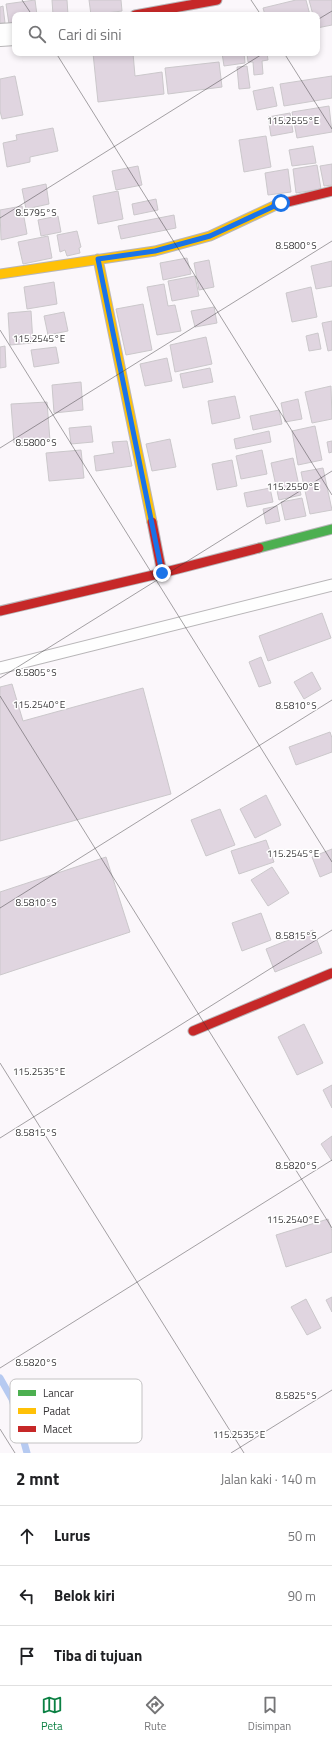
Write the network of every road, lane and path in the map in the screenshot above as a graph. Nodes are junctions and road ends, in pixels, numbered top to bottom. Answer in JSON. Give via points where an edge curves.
{"nodes":[{"id":1,"x":217,"y":0,"type":"edge"},
{"id":2,"x":151,"y":12,"type":"edge"},
{"id":3,"x":12,"y":34,"type":"edge"},
{"id":4,"x":0,"y":35,"type":"edge"},
{"id":5,"x":332,"y":191,"type":"edge"},
{"id":6,"x":98,"y":259,"type":"junction"},
{"id":7,"x":0,"y":274,"type":"edge"},
{"id":8,"x":332,"y":529,"type":"edge"},
{"id":9,"x":162,"y":573,"type":"junction"},
{"id":10,"x":332,"y":585,"type":"edge"},
{"id":11,"x":0,"y":611,"type":"edge"},
{"id":12,"x":0,"y":668,"type":"edge"},
{"id":13,"x":332,"y":973,"type":"edge"},
{"id":14,"x":193,"y":1031,"type":"dead end"}],
"edges":[{"from":1,"to":2,"type":"street"},
{"from":3,"to":4,"type":"street"},
{"from":5,"to":6,"type":"street","via":[[281,203],[210,236],[155,251]]},
{"from":6,"to":7,"type":"street"},
{"from":6,"to":9,"type":"street"},
{"from":8,"to":9,"type":"street"},
{"from":9,"to":11,"type":"street"},
{"from":10,"to":12,"type":"lane"},
{"from":13,"to":14,"type":"street"}]}
